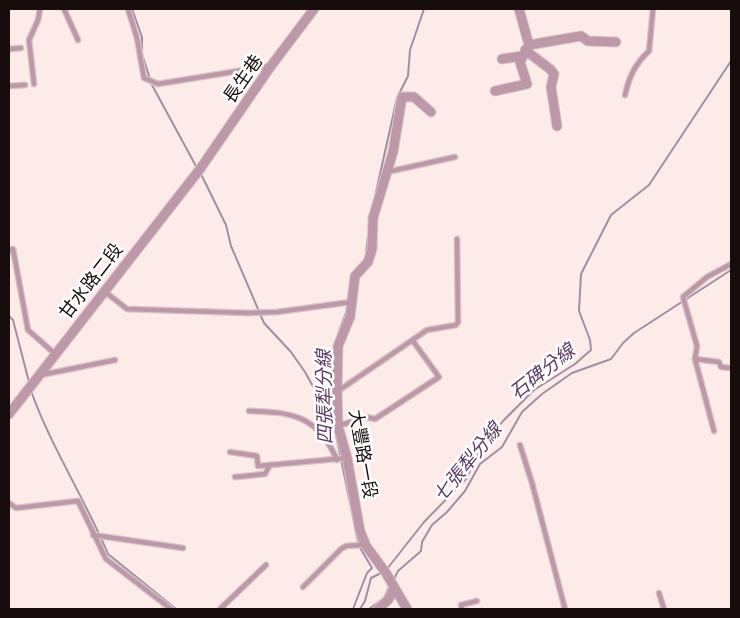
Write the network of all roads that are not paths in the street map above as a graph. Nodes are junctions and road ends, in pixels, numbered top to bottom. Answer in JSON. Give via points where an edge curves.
{"nodes":[{"id":1,"x":40,"y":9,"type":"edge"},
{"id":2,"x":64,"y":9,"type":"edge"},
{"id":3,"x":128,"y":9,"type":"edge"},
{"id":4,"x":314,"y":9,"type":"edge"},
{"id":5,"x":519,"y":9,"type":"edge"},
{"id":6,"x":653,"y":9,"type":"edge"},
{"id":7,"x":78,"y":40,"type":"dead end"},
{"id":8,"x":616,"y":42,"type":"dead end"},
{"id":9,"x":21,"y":48,"type":"dead end"},
{"id":10,"x":9,"y":49,"type":"edge"},
{"id":11,"x":526,"y":51,"type":"junction"},
{"id":12,"x":502,"y":59,"type":"dead end"},
{"id":13,"x":271,"y":66,"type":"junction"},
{"id":14,"x":34,"y":84,"type":"dead end"},
{"id":15,"x":25,"y":85,"type":"dead end"},
{"id":16,"x":9,"y":86,"type":"edge"},
{"id":17,"x":495,"y":91,"type":"dead end"},
{"id":18,"x":625,"y":95,"type":"dead end"},
{"id":19,"x":431,"y":112,"type":"dead end"},
{"id":20,"x":557,"y":126,"type":"dead end"},
{"id":21,"x":455,"y":157,"type":"dead end"},
{"id":22,"x":200,"y":169,"type":"joint"},
{"id":23,"x":386,"y":172,"type":"junction"},
{"id":24,"x":457,"y":239,"type":"dead end"},
{"id":25,"x":9,"y":250,"type":"edge"},
{"id":26,"x":731,"y":264,"type":"edge"},
{"id":27,"x":104,"y":291,"type":"junction"},
{"id":28,"x":353,"y":302,"type":"junction"},
{"id":29,"x":413,"y":341,"type":"junction"},
{"id":30,"x":54,"y":353,"type":"junction"},
{"id":31,"x":695,"y":359,"type":"junction"},
{"id":32,"x":115,"y":360,"type":"dead end"},
{"id":33,"x":731,"y":368,"type":"edge"},
{"id":34,"x":41,"y":375,"type":"junction"},
{"id":35,"x":337,"y":392,"type":"junction"},
{"id":36,"x":249,"y":411,"type":"dead end"},
{"id":37,"x":9,"y":414,"type":"edge"},
{"id":38,"x":338,"y":426,"type":"junction"},
{"id":39,"x":714,"y":431,"type":"dead end"},
{"id":40,"x":520,"y":445,"type":"dead end"},
{"id":41,"x":230,"y":452,"type":"dead end"},
{"id":42,"x":347,"y":458,"type":"junction"},
{"id":43,"x":336,"y":460,"type":"junction"},
{"id":44,"x":270,"y":465,"type":"junction"},
{"id":45,"x":235,"y":477,"type":"dead end"},
{"id":46,"x":9,"y":503,"type":"edge"},
{"id":47,"x":93,"y":534,"type":"junction"},
{"id":48,"x":362,"y":539,"type":"junction"},
{"id":49,"x":183,"y":548,"type":"dead end"},
{"id":50,"x":266,"y":565,"type":"dead end"},
{"id":51,"x":303,"y":587,"type":"dead end"},
{"id":52,"x":394,"y":589,"type":"junction"},
{"id":53,"x":659,"y":593,"type":"dead end"},
{"id":54,"x":477,"y":601,"type":"dead end"},
{"id":55,"x":171,"y":609,"type":"edge"},
{"id":56,"x":220,"y":609,"type":"edge"},
{"id":57,"x":378,"y":609,"type":"edge"},
{"id":58,"x":407,"y":609,"type":"edge"},
{"id":59,"x":462,"y":609,"type":"edge"},
{"id":60,"x":565,"y":609,"type":"edge"},
{"id":61,"x":664,"y":609,"type":"edge"}],
"edges":[{"from":1,"to":14,"type":"lane","via":[[29,40]]},
{"from":2,"to":7,"type":"lane"},
{"from":3,"to":13,"type":"lane","via":[[144,78],[158,84]]},
{"from":4,"to":13,"type":"street","name":"長生巷"},
{"from":5,"to":11,"type":"street"},
{"from":6,"to":18,"type":"lane","via":[[649,51],[638,61]]},
{"from":8,"to":11,"type":"street","via":[[588,41],[581,36]]},
{"from":9,"to":10,"type":"lane"},
{"from":11,"to":12,"type":"street"},
{"from":11,"to":17,"type":"street","via":[[520,62],[527,84]]},
{"from":11,"to":20,"type":"street","via":[[554,74],[551,87]]},
{"from":13,"to":22,"type":"street","name":"長生巷"},
{"from":15,"to":16,"type":"lane"},
{"from":19,"to":23,"type":"street","name":"大豐路一段","via":[[414,97],[402,97]]},
{"from":21,"to":23,"type":"lane"},
{"from":22,"to":27,"type":"street","name":"甘水路二段"},
{"from":23,"to":28,"type":"street","name":"大豐路一段","via":[[373,218],[372,249],[368,262],[355,276]]},
{"from":24,"to":29,"type":"lane","via":[[458,322],[427,330]]},
{"from":25,"to":30,"type":"lane","via":[[13,249],[28,330]]},
{"from":26,"to":31,"type":"lane","via":[[707,277],[682,297],[697,346]]},
{"from":27,"to":28,"type":"lane","via":[[127,309],[258,312]]},
{"from":27,"to":30,"type":"street","name":"甘水路二段"},
{"from":28,"to":35,"type":"street","name":"大豐路一段","via":[[338,346]]},
{"from":29,"to":35,"type":"lane"},
{"from":29,"to":38,"type":"lane","via":[[439,377],[374,420],[366,417]]},
{"from":30,"to":34,"type":"street","name":"甘水路二段"},
{"from":31,"to":33,"type":"lane","via":[[719,362],[721,367]]},
{"from":31,"to":39,"type":"lane"},
{"from":32,"to":34,"type":"lane"},
{"from":34,"to":37,"type":"street","name":"甘水路二段"},
{"from":35,"to":38,"type":"street","name":"大豐路一段"},
{"from":36,"to":43,"type":"lane","via":[[295,415],[321,433]]},
{"from":38,"to":42,"type":"street","name":"大豐路一段"},
{"from":40,"to":60,"type":"lane"},
{"from":41,"to":44,"type":"lane","via":[[257,456],[258,466]]},
{"from":42,"to":43,"type":"lane"},
{"from":42,"to":48,"type":"street","name":"大豐路一段"},
{"from":43,"to":44,"type":"lane"},
{"from":44,"to":45,"type":"lane","via":[[265,474]]},
{"from":46,"to":47,"type":"lane","via":[[16,508],[78,501]]},
{"from":47,"to":49,"type":"lane"},
{"from":47,"to":55,"type":"lane","via":[[106,558]]},
{"from":48,"to":51,"type":"lane","via":[[360,546],[341,549]]},
{"from":48,"to":52,"type":"street","name":"大豐路一段"},
{"from":50,"to":56,"type":"lane"},
{"from":52,"to":57,"type":"street"},
{"from":52,"to":58,"type":"street","name":"大豐路一段"},
{"from":53,"to":61,"type":"lane"},
{"from":54,"to":59,"type":"lane","via":[[461,605]]}]}
